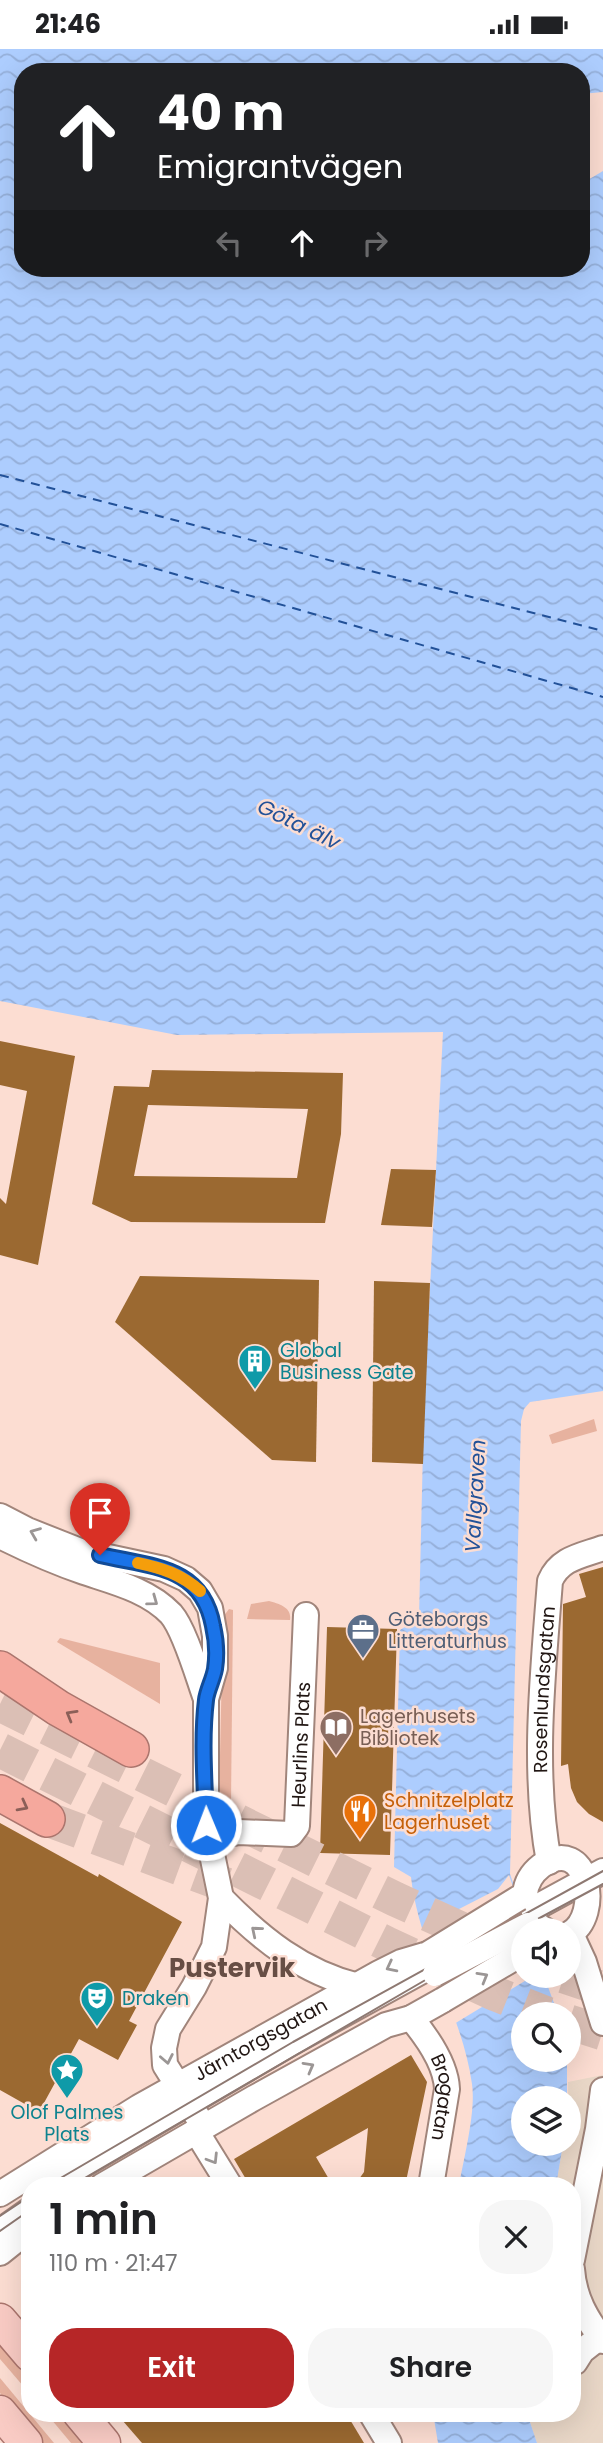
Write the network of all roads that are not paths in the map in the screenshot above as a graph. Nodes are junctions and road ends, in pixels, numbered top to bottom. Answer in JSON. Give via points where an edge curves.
{"nodes":[{"id":1,"x":0,"y":1516,"type":"edge"},
{"id":2,"x":0,"y":1537,"type":"edge"},
{"id":3,"x":603,"y":1548,"type":"edge"},
{"id":4,"x":306,"y":1615,"type":"dead end"},
{"id":5,"x":0,"y":1669,"type":"edge"},
{"id":6,"x":206,"y":1699,"type":"junction"},
{"id":7,"x":131,"y":1749,"type":"dead end"},
{"id":8,"x":0,"y":1794,"type":"edge"},
{"id":9,"x":47,"y":1819,"type":"tunnel mouth"},
{"id":10,"x":210,"y":1837,"type":"junction"},
{"id":11,"x":549,"y":1862,"type":"junction"},
{"id":12,"x":599,"y":1880,"type":"edge"},
{"id":13,"x":221,"y":1898,"type":"junction"},
{"id":14,"x":529,"y":1914,"type":"edge"},
{"id":15,"x":581,"y":1929,"type":"edge"},
{"id":16,"x":581,"y":1956,"type":"edge"},
{"id":17,"x":511,"y":1960,"type":"edge"},
{"id":18,"x":432,"y":1964,"type":"junction"},
{"id":19,"x":358,"y":1986,"type":"junction"},
{"id":20,"x":411,"y":2018,"type":"junction"},
{"id":21,"x":603,"y":2023,"type":"edge"},
{"id":22,"x":603,"y":2090,"type":"edge"},
{"id":23,"x":193,"y":2112,"type":"junction"},
{"id":24,"x":27,"y":2177,"type":"edge"},
{"id":25,"x":65,"y":2177,"type":"edge"},
{"id":26,"x":86,"y":2177,"type":"edge"},
{"id":27,"x":113,"y":2177,"type":"edge"},
{"id":28,"x":226,"y":2177,"type":"edge"},
{"id":29,"x":432,"y":2177,"type":"edge"},
{"id":30,"x":21,"y":2181,"type":"edge"},
{"id":31,"x":0,"y":2194,"type":"edge"},
{"id":32,"x":21,"y":2202,"type":"edge"},
{"id":33,"x":581,"y":2215,"type":"edge"},
{"id":34,"x":0,"y":2216,"type":"edge"},
{"id":35,"x":21,"y":2216,"type":"edge"},
{"id":36,"x":0,"y":2231,"type":"edge"},
{"id":37,"x":21,"y":2236,"type":"edge"},
{"id":38,"x":0,"y":2253,"type":"edge"},
{"id":39,"x":581,"y":2307,"type":"edge"},
{"id":40,"x":0,"y":2320,"type":"edge"},
{"id":41,"x":602,"y":2339,"type":"edge"},
{"id":42,"x":21,"y":2344,"type":"edge"},
{"id":43,"x":581,"y":2353,"type":"edge"},
{"id":44,"x":0,"y":2412,"type":"edge"},
{"id":45,"x":86,"y":2422,"type":"edge"},
{"id":46,"x":25,"y":2442,"type":"edge"},
{"id":47,"x":104,"y":2443,"type":"edge"}],
"edges":[{"from":6,"to":1,"type":"street","one_way":true,"via":[[215,1668],[215,1636],[210,1608],[200,1591],[164,1569],[80,1551]]},
{"from":2,"to":6,"type":"street","one_way":true,"via":[[135,1590],[172,1615]]},
{"from":3,"to":11,"type":"street","name":"Rosenlundsgatan","via":[[565,1562],[550,1581],[541,1702],[542,1826]]},
{"from":4,"to":10,"type":"street","name":"Heurlins Plats","via":[[297,1826],[291,1834],[238,1832]]},
{"from":7,"to":5,"type":"highway","one_way":true},
{"from":6,"to":10,"type":"street","via":[[206,1825]]},
{"from":8,"to":9,"type":"highway","one_way":true},
{"from":10,"to":13,"type":"street"},
{"from":11,"to":12,"type":"street","via":[[570,1860]]},
{"from":11,"to":14,"type":"street","via":[[532,1875]]},
{"from":12,"to":14,"type":"street","name":"Järntorgsgatan"},
{"from":12,"to":15,"type":"street","via":[[593,1920]]},
{"from":19,"to":13,"type":"street","one_way":true,"via":[[333,1980],[295,1961]]},
{"from":13,"to":23,"type":"street","one_way":true,"via":[[214,1947],[168,2029],[164,2048],[165,2065]]},
{"from":14,"to":18,"type":"street","name":"Järntorgsgatan","bridge":true},
{"from":16,"to":21,"type":"street"},
{"from":20,"to":17,"type":"street","name":"Järntorgsgatan","one_way":true,"bridge":true},
{"from":18,"to":19,"type":"street","name":"Järntorgsgatan","one_way":true,"via":[[401,1962]]},
{"from":18,"to":23,"type":"street"},
{"from":19,"to":23,"type":"street","name":"Järntorgsgatan"},
{"from":23,"to":20,"type":"street","name":"Järntorgsgatan","one_way":true},
{"from":20,"to":29,"type":"street","name":"Brogatan","via":[[446,2078]]},
{"from":22,"to":33,"type":"street"},
{"from":23,"to":24,"type":"street","name":"Järntorgsgatan","via":[[139,2107]]},
{"from":23,"to":25,"type":"street"},
{"from":23,"to":26,"type":"street"},
{"from":23,"to":27,"type":"street","name":"Järntorgsgatan"},
{"from":23,"to":28,"type":"street","one_way":true},
{"from":30,"to":31,"type":"street","name":"Järntorgsgatan"},
{"from":32,"to":34,"type":"street"},
{"from":35,"to":36,"type":"street"},
{"from":37,"to":38,"type":"street"},
{"from":39,"to":41,"type":"street"},
{"from":40,"to":42,"type":"main road"},
{"from":41,"to":43,"type":"street"},
{"from":44,"to":46,"type":"main road"},
{"from":45,"to":47,"type":"main road"}]}
